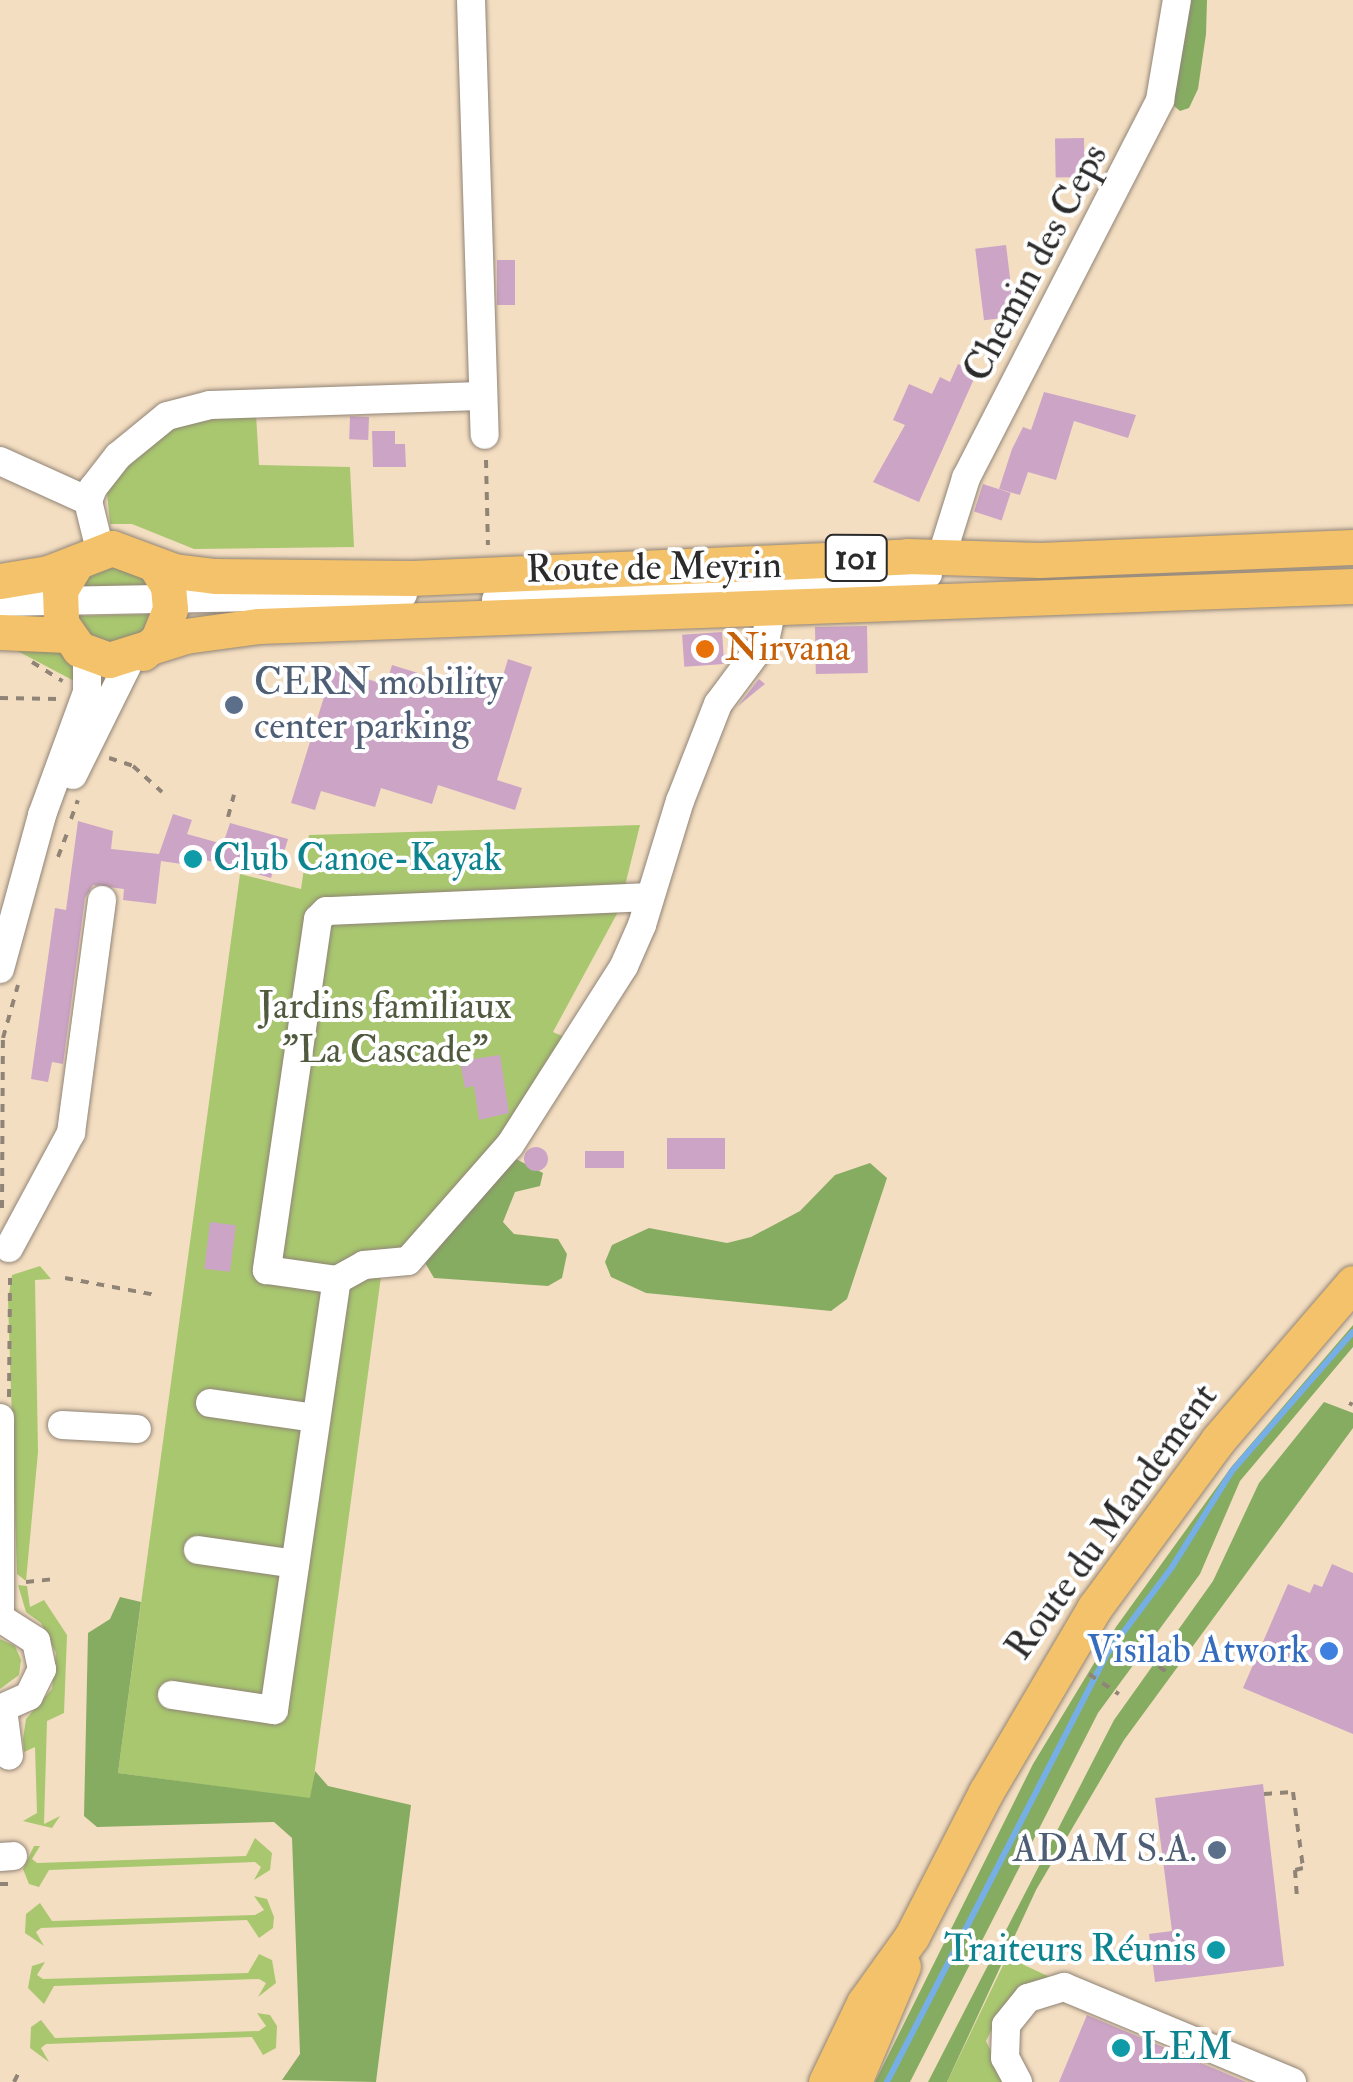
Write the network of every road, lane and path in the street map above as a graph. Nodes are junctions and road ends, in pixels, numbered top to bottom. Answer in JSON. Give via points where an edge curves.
{"nodes":[{"id":1,"x":472,"y":0,"type":"edge"},
{"id":2,"x":1177,"y":0,"type":"edge"},
{"id":3,"x":481,"y":396,"type":"junction"},
{"id":4,"x":485,"y":435,"type":"joint"},
{"id":5,"x":0,"y":461,"type":"edge"},
{"id":6,"x":88,"y":501,"type":"junction"},
{"id":7,"x":1353,"y":547,"type":"edge"},
{"id":8,"x":488,"y":548,"type":"dead end"},
{"id":9,"x":942,"y":555,"type":"junction"},
{"id":10,"x":88,"y":556,"type":"junction"},
{"id":11,"x":1353,"y":561,"type":"edge"},
{"id":12,"x":154,"y":564,"type":"junction"},
{"id":13,"x":1353,"y":570,"type":"edge"},
{"id":14,"x":0,"y":582,"type":"edge"},
{"id":15,"x":1353,"y":586,"type":"edge"},
{"id":16,"x":0,"y":602,"type":"edge"},
{"id":17,"x":170,"y":604,"type":"junction"},
{"id":18,"x":772,"y":608,"type":"junction"},
{"id":19,"x":0,"y":612,"type":"edge"},
{"id":20,"x":68,"y":625,"type":"junction"},
{"id":21,"x":12,"y":644,"type":"edge"},
{"id":22,"x":136,"y":656,"type":"junction"},
{"id":23,"x":73,"y":688,"type":"dead end"},
{"id":24,"x":0,"y":698,"type":"edge"},
{"id":25,"x":68,"y":700,"type":"dead end"},
{"id":26,"x":100,"y":756,"type":"dead end"},
{"id":27,"x":162,"y":792,"type":"dead end"},
{"id":28,"x":234,"y":795,"type":"dead end"},
{"id":29,"x":228,"y":817,"type":"dead end"},
{"id":30,"x":650,"y":897,"type":"junction"},
{"id":31,"x":102,"y":900,"type":"dead end"},
{"id":32,"x":20,"y":906,"type":"junction"},
{"id":33,"x":0,"y":968,"type":"edge"},
{"id":34,"x":3,"y":1038,"type":"dead end"},
{"id":35,"x":1,"y":1180,"type":"edge"},
{"id":36,"x":3,"y":1218,"type":"dead end"},
{"id":37,"x":9,"y":1248,"type":"dead end"},
{"id":38,"x":65,"y":1278,"type":"dead end"},
{"id":39,"x":337,"y":1280,"type":"junction"},
{"id":40,"x":1353,"y":1282,"type":"edge"},
{"id":41,"x":156,"y":1295,"type":"dead end"},
{"id":42,"x":210,"y":1403,"type":"dead end"},
{"id":43,"x":0,"y":1418,"type":"edge"},
{"id":44,"x":316,"y":1418,"type":"junction"},
{"id":45,"x":62,"y":1425,"type":"dead end"},
{"id":46,"x":137,"y":1429,"type":"dead end"},
{"id":47,"x":198,"y":1550,"type":"dead end"},
{"id":48,"x":296,"y":1564,"type":"junction"},
{"id":49,"x":56,"y":1579,"type":"dead end"},
{"id":50,"x":16,"y":1582,"type":"dead end"},
{"id":51,"x":0,"y":1616,"type":"edge"},
{"id":52,"x":1146,"y":1656,"type":"dead end"},
{"id":53,"x":1082,"y":1670,"type":"dead end"},
{"id":54,"x":1167,"y":1672,"type":"dead end"},
{"id":55,"x":1119,"y":1694,"type":"dead end"},
{"id":56,"x":172,"y":1695,"type":"dead end"},
{"id":57,"x":1,"y":1709,"type":"edge"},
{"id":58,"x":9,"y":1756,"type":"dead end"},
{"id":59,"x":1264,"y":1794,"type":"dead end"},
{"id":60,"x":9,"y":1866,"type":"edge"},
{"id":61,"x":0,"y":1884,"type":"edge"},
{"id":62,"x":1297,"y":1896,"type":"dead end"},
{"id":63,"x":912,"y":1936,"type":"junction"},
{"id":64,"x":20,"y":2070,"type":"dead end"},
{"id":65,"x":14,"y":2082,"type":"edge"},
{"id":66,"x":826,"y":2082,"type":"edge"},
{"id":67,"x":854,"y":2082,"type":"edge"},
{"id":68,"x":1018,"y":2082,"type":"edge"},
{"id":69,"x":1292,"y":2082,"type":"edge"}],
"edges":[{"from":1,"to":3,"type":"street"},
{"from":2,"to":9,"type":"street","name":"Chemin des Ceps","via":[[1166,82],[1152,118],[966,478]]},
{"from":3,"to":4,"type":"street"},
{"from":3,"to":6,"type":"street","via":[[193,407],[141,434],[102,475]]},
{"from":4,"to":8,"type":"path"},
{"from":5,"to":6,"type":"street"},
{"from":6,"to":10,"type":"street"},
{"from":7,"to":9,"type":"main road","name":"Route de Meyrin","number":"101","via":[[1040,560]]},
{"from":9,"to":12,"type":"main road","name":"Route de Meyrin","number":"101","via":[[412,578],[215,576]]},
{"from":10,"to":12,"type":"main road","name":"Route de Meyrin","number":"101","via":[[124,548]]},
{"from":10,"to":14,"type":"main road","name":"Route de Meyrin","number":"101"},
{"from":10,"to":20,"type":"main road"},
{"from":11,"to":17,"type":"street"},
{"from":12,"to":17,"type":"main road"},
{"from":13,"to":17,"type":"street"},
{"from":15,"to":18,"type":"main road","name":"Route de Meyrin","number":"101"},
{"from":16,"to":20,"type":"street"},
{"from":17,"to":20,"type":"street"},
{"from":17,"to":22,"type":"main road","via":[[164,630]]},
{"from":18,"to":22,"type":"main road","name":"Route de Meyrin","number":"101","via":[[259,626],[186,636]]},
{"from":18,"to":30,"type":"street","via":[[765,642],[718,704]]},
{"from":19,"to":20,"type":"street"},
{"from":20,"to":21,"type":"main road","name":"Route de Meyrin","number":"101"},
{"from":20,"to":22,"type":"main road","name":"Route de Meyrin","number":"101"},
{"from":20,"to":32,"type":"street","via":[[88,692],[37,829]]},
{"from":21,"to":23,"type":"path"},
{"from":22,"to":32,"type":"street","via":[[76,767]]},
{"from":24,"to":25,"type":"path"},
{"from":26,"to":27,"type":"path","via":[[133,766]]},
{"from":28,"to":29,"type":"path"},
{"from":30,"to":39,"type":"street","via":[[624,966],[510,1145],[418,1254],[364,1265]]},
{"from":30,"to":39,"type":"street","via":[[350,908],[318,919],[267,1270]]},
{"from":31,"to":37,"type":"street","via":[[68,1141]]},
{"from":32,"to":33,"type":"street"},
{"from":34,"to":35,"type":"path"},
{"from":35,"to":36,"type":"path"},
{"from":38,"to":41,"type":"path"},
{"from":39,"to":44,"type":"street"},
{"from":40,"to":63,"type":"main road","name":"Route du Mandement","via":[[1208,1454],[1095,1607],[986,1792]]},
{"from":42,"to":44,"type":"street"},
{"from":43,"to":51,"type":"street"},
{"from":44,"to":48,"type":"street"},
{"from":45,"to":46,"type":"street"},
{"from":47,"to":48,"type":"street"},
{"from":48,"to":56,"type":"street","via":[[274,1710]]},
{"from":49,"to":50,"type":"path"},
{"from":51,"to":57,"type":"street","via":[[36,1640],[42,1670],[29,1696]]},
{"from":52,"to":54,"type":"path"},
{"from":53,"to":55,"type":"path"},
{"from":57,"to":58,"type":"street"},
{"from":59,"to":62,"type":"path","via":[[1293,1792],[1303,1868],[1295,1870]]},
{"from":60,"to":61,"type":"path"},
{"from":63,"to":66,"type":"main road","name":"Route du Mandement","via":[[864,2003]]},
{"from":63,"to":67,"type":"main road","name":"Route du Mandement","via":[[890,2010]]},
{"from":64,"to":65,"type":"path"},
{"from":68,"to":69,"type":"street","via":[[1004,2058],[1006,2025],[1028,1998],[1064,1987]]}]}
